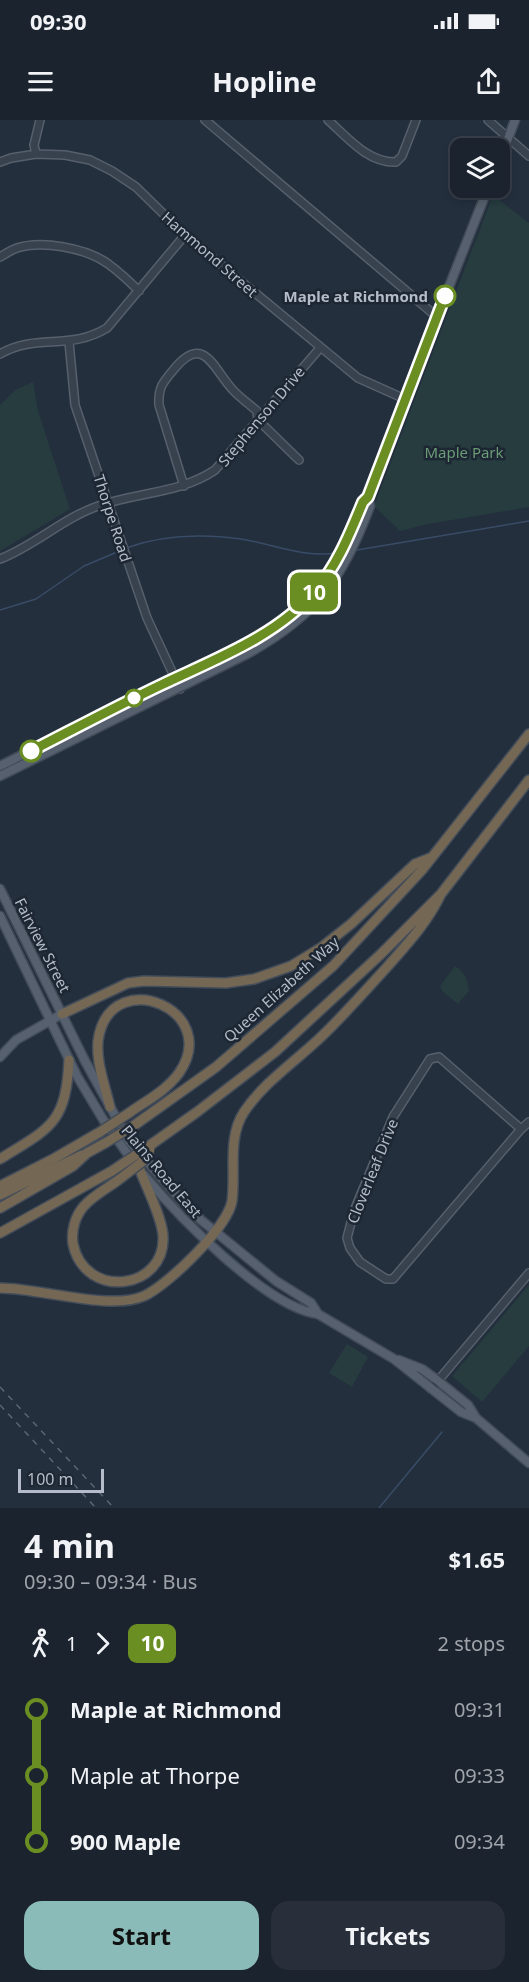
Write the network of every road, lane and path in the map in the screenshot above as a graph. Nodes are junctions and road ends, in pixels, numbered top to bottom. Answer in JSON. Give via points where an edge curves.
{"nodes":[{"id":1,"x":40,"y":120,"type":"edge"},
{"id":2,"x":205,"y":120,"type":"edge"},
{"id":3,"x":328,"y":120,"type":"edge"},
{"id":4,"x":416,"y":120,"type":"edge"},
{"id":5,"x":488,"y":120,"type":"edge"},
{"id":6,"x":515,"y":120,"type":"edge"},
{"id":7,"x":508,"y":138,"type":"joint"},
{"id":8,"x":510,"y":140,"type":"edge"},
{"id":9,"x":36,"y":154,"type":"junction"},
{"id":10,"x":529,"y":156,"type":"edge"},
{"id":11,"x":0,"y":162,"type":"edge"},
{"id":12,"x":484,"y":198,"type":"edge"},
{"id":13,"x":185,"y":235,"type":"junction"},
{"id":14,"x":0,"y":257,"type":"edge"},
{"id":15,"x":139,"y":291,"type":"junction"},
{"id":16,"x":436,"y":317,"type":"junction"},
{"id":17,"x":69,"y":342,"type":"junction"},
{"id":18,"x":320,"y":348,"type":"junction"},
{"id":19,"x":0,"y":354,"type":"edge"},
{"id":20,"x":405,"y":399,"type":"junction"},
{"id":21,"x":258,"y":420,"type":"junction"},
{"id":22,"x":299,"y":460,"type":"dead end"},
{"id":23,"x":184,"y":486,"type":"junction"},
{"id":24,"x":368,"y":497,"type":"junction"},
{"id":25,"x":109,"y":503,"type":"junction"},
{"id":26,"x":0,"y":559,"type":"edge"},
{"id":27,"x":176,"y":678,"type":"junction"},
{"id":28,"x":180,"y":689,"type":"junction"},
{"id":29,"x":529,"y":734,"type":"edge"},
{"id":30,"x":0,"y":766,"type":"edge"},
{"id":31,"x":0,"y":776,"type":"edge"},
{"id":32,"x":529,"y":780,"type":"edge"},
{"id":33,"x":432,"y":857,"type":"junction"},
{"id":34,"x":0,"y":889,"type":"edge"},
{"id":35,"x":441,"y":894,"type":"junction"},
{"id":36,"x":0,"y":916,"type":"edge"},
{"id":37,"x":62,"y":1014,"type":"junction"},
{"id":38,"x":51,"y":1021,"type":"junction"},
{"id":39,"x":0,"y":1057,"type":"edge"},
{"id":40,"x":69,"y":1060,"type":"junction"},
{"id":41,"x":110,"y":1107,"type":"junction"},
{"id":42,"x":529,"y":1122,"type":"edge"},
{"id":43,"x":521,"y":1129,"type":"junction"},
{"id":44,"x":152,"y":1146,"type":"junction"},
{"id":45,"x":87,"y":1153,"type":"junction"},
{"id":46,"x":0,"y":1159,"type":"edge"},
{"id":47,"x":140,"y":1170,"type":"junction"},
{"id":48,"x":0,"y":1186,"type":"edge"},
{"id":49,"x":0,"y":1195,"type":"edge"},
{"id":50,"x":0,"y":1208,"type":"edge"},
{"id":51,"x":216,"y":1232,"type":"junction"},
{"id":52,"x":0,"y":1233,"type":"edge"},
{"id":53,"x":207,"y":1240,"type":"junction"},
{"id":54,"x":529,"y":1273,"type":"edge"},
{"id":55,"x":0,"y":1287,"type":"edge"},
{"id":56,"x":318,"y":1314,"type":"junction"},
{"id":57,"x":394,"y":1359,"type":"junction"},
{"id":58,"x":437,"y":1380,"type":"junction"},
{"id":59,"x":431,"y":1389,"type":"junction"},
{"id":60,"x":476,"y":1418,"type":"junction"},
{"id":61,"x":529,"y":1463,"type":"edge"}],
"edges":[{"from":1,"to":9,"type":"street","via":[[34,145]]},
{"from":2,"to":16,"type":"street"},
{"from":3,"to":4,"type":"street","via":[[360,149],[378,160],[396,162]]},
{"from":5,"to":7,"type":"street"},
{"from":6,"to":7,"type":"main road"},
{"from":8,"to":10,"type":"street"},
{"from":9,"to":11,"type":"street","name":"Hammond Street"},
{"from":9,"to":13,"type":"street","name":"Hammond Street","via":[[65,154],[112,171],[136,188]]},
{"from":12,"to":16,"type":"main road"},
{"from":13,"to":15,"type":"street"},
{"from":13,"to":18,"type":"street","name":"Hammond Street"},
{"from":14,"to":15,"type":"street","via":[[35,245],[83,251],[106,262]]},
{"from":15,"to":17,"type":"street","via":[[107,328]]},
{"from":16,"to":20,"type":"main road"},
{"from":17,"to":19,"type":"street","via":[[28,343]]},
{"from":17,"to":25,"type":"street","name":"Thorpe Road","via":[[75,405]]},
{"from":18,"to":20,"type":"street","name":"Hammond Street","via":[[358,378]]},
{"from":18,"to":21,"type":"street","name":"Stephenson Drive"},
{"from":20,"to":24,"type":"main road"},
{"from":21,"to":22,"type":"street"},
{"from":21,"to":23,"type":"street","name":"Stephenson Drive","via":[[215,470]]},
{"from":21,"to":23,"type":"street","via":[[257,411],[232,390],[211,360],[200,353],[184,358],[160,386],[158,398]]},
{"from":23,"to":25,"type":"street","name":"Stephenson Drive"},
{"from":24,"to":27,"type":"main road","via":[[338,558],[304,603],[241,647]]},
{"from":24,"to":28,"type":"main road","via":[[370,506],[355,545],[335,581],[311,610],[268,643]]},
{"from":25,"to":26,"type":"street","name":"Stephenson Drive","via":[[73,516]]},
{"from":25,"to":27,"type":"street","name":"Thorpe Road","via":[[147,618]]},
{"from":27,"to":28,"type":"street","name":"Thorpe Road"},
{"from":27,"to":30,"type":"main road"},
{"from":28,"to":31,"type":"main road"},
{"from":29,"to":33,"type":"highway","name":"Queen Elizabeth Way"},
{"from":32,"to":35,"type":"highway"},
{"from":33,"to":37,"type":"highway","via":[[415,864],[351,924],[291,966],[254,979],[226,983],[128,983]]},
{"from":33,"to":45,"type":"highway","name":"Queen Elizabeth Way","bridge":true,"via":[[333,966],[216,1067],[136,1124]]},
{"from":34,"to":37,"type":"main road","name":"Fairview Street"},
{"from":35,"to":44,"type":"highway","via":[[275,1052]]},
{"from":35,"to":51,"type":"highway","via":[[430,917],[367,990],[272,1080],[242,1114],[233,1156],[231,1205]]},
{"from":36,"to":38,"type":"main road","name":"Fairview Street"},
{"from":37,"to":38,"type":"main road"},
{"from":37,"to":41,"type":"main road","name":"Plains Road East"},
{"from":38,"to":39,"type":"main road","via":[[16,1040]]},
{"from":38,"to":40,"type":"main road","name":"Plains Road East"},
{"from":40,"to":46,"type":"highway","via":[[66,1094],[58,1114],[40,1134]]},
{"from":40,"to":47,"type":"main road","name":"Plains Road East","via":[[104,1121]]},
{"from":41,"to":48,"type":"highway","bridge":true,"via":[[99,1060],[101,1028],[123,1004],[158,1002],[179,1018],[187,1036],[182,1068],[171,1082],[100,1132]]},
{"from":41,"to":51,"type":"main road","name":"Plains Road East","via":[[144,1159]]},
{"from":42,"to":43,"type":"street"},
{"from":43,"to":43,"type":"street","name":"Cloverleaf Drive","via":[[439,1057],[430,1059],[393,1117],[354,1211],[347,1238],[360,1262],[386,1279],[393,1279]]},
{"from":44,"to":47,"type":"highway","bridge":true,"via":[[142,1162],[84,1206],[75,1221],[72,1241],[76,1255],[82,1266],[102,1280],[133,1280],[148,1271],[162,1248],[159,1218]]},
{"from":44,"to":52,"type":"highway","bridge":true},
{"from":45,"to":49,"type":"highway"},
{"from":45,"to":50,"type":"highway","name":"Queen Elizabeth Way","via":[[73,1166]]},
{"from":47,"to":53,"type":"main road","name":"Plains Road East"},
{"from":51,"to":53,"type":"highway"},
{"from":51,"to":56,"type":"main road","name":"Plains Road East","via":[[276,1281],[311,1303]]},
{"from":53,"to":55,"type":"highway","via":[[166,1281],[131,1300],[108,1301]]},
{"from":53,"to":56,"type":"main road","name":"Plains Road East","via":[[273,1294]]},
{"from":54,"to":58,"type":"street"},
{"from":56,"to":57,"type":"main road","name":"Plains Road East"},
{"from":57,"to":58,"type":"main road","name":"Plains Road East","via":[[422,1369]]},
{"from":57,"to":59,"type":"main road","name":"Plains Road East"},
{"from":58,"to":59,"type":"street"},
{"from":58,"to":60,"type":"main road","name":"Plains Road East","via":[[468,1405]]},
{"from":59,"to":60,"type":"main road","name":"Plains Road East","via":[[461,1412]]},
{"from":60,"to":61,"type":"main road","name":"Plains Road East"}]}
